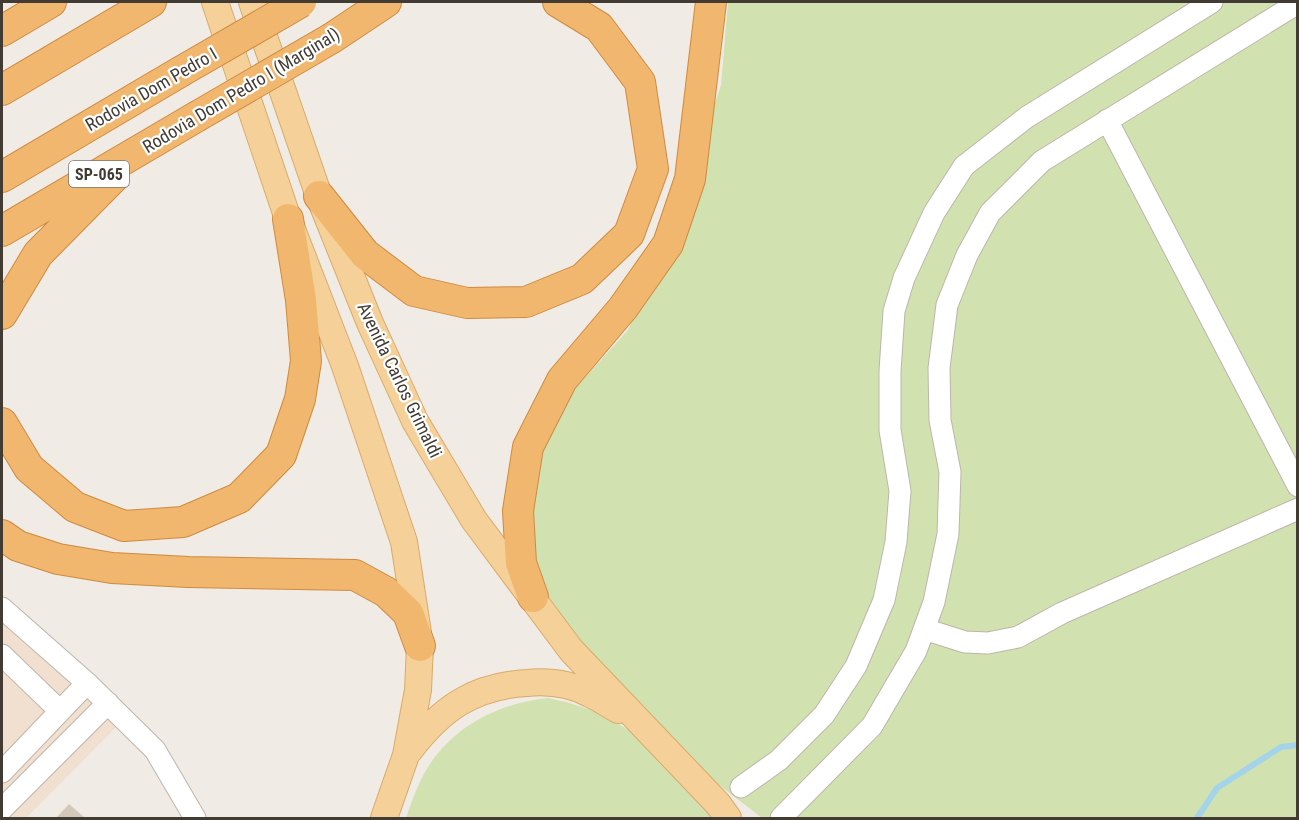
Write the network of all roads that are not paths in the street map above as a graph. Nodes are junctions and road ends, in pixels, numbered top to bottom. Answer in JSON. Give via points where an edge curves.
{"nodes":[{"id":1,"x":51,"y":2,"type":"edge"},
{"id":2,"x":151,"y":2,"type":"edge"},
{"id":3,"x":215,"y":2,"type":"edge"},
{"id":4,"x":252,"y":2,"type":"edge"},
{"id":5,"x":301,"y":2,"type":"edge"},
{"id":6,"x":409,"y":2,"type":"edge"},
{"id":7,"x":558,"y":2,"type":"edge"},
{"id":8,"x":711,"y":2,"type":"edge"},
{"id":9,"x":1212,"y":2,"type":"edge"},
{"id":10,"x":1298,"y":3,"type":"edge"},
{"id":11,"x":376,"y":8,"type":"edge"},
{"id":12,"x":2,"y":31,"type":"edge"},
{"id":13,"x":2,"y":90,"type":"edge"},
{"id":14,"x":1107,"y":120,"type":"junction"},
{"id":15,"x":143,"y":148,"type":"junction"},
{"id":16,"x":2,"y":177,"type":"edge"},
{"id":17,"x":319,"y":196,"type":"junction"},
{"id":18,"x":288,"y":219,"type":"junction"},
{"id":19,"x":2,"y":231,"type":"edge"},
{"id":20,"x":2,"y":314,"type":"edge"},
{"id":21,"x":2,"y":423,"type":"edge"},
{"id":22,"x":1298,"y":486,"type":"edge"},
{"id":23,"x":1298,"y":509,"type":"edge"},
{"id":24,"x":2,"y":535,"type":"edge"},
{"id":25,"x":533,"y":597,"type":"junction"},
{"id":26,"x":2,"y":608,"type":"edge"},
{"id":27,"x":924,"y":629,"type":"junction"},
{"id":28,"x":420,"y":646,"type":"junction"},
{"id":29,"x":2,"y":656,"type":"edge"},
{"id":30,"x":87,"y":683,"type":"junction"},
{"id":31,"x":108,"y":703,"type":"junction"},
{"id":32,"x":60,"y":711,"type":"junction"},
{"id":33,"x":648,"y":730,"type":"junction"},
{"id":34,"x":406,"y":755,"type":"junction"},
{"id":35,"x":2,"y":772,"type":"edge"},
{"id":36,"x":741,"y":787,"type":"dead end"},
{"id":37,"x":2,"y":809,"type":"edge"},
{"id":38,"x":195,"y":819,"type":"edge"},
{"id":39,"x":384,"y":819,"type":"edge"},
{"id":40,"x":728,"y":819,"type":"edge"},
{"id":41,"x":781,"y":819,"type":"edge"}],
"edges":[{"from":1,"to":12,"type":"highway"},
{"from":2,"to":13,"type":"highway"},
{"from":3,"to":18,"type":"main road"},
{"from":4,"to":17,"type":"main road","name":"Avenida Carlos Grimaldi"},
{"from":5,"to":16,"type":"highway","name":"Rodovia Dom Pedro I","number":"SP-065","bridge":true},
{"from":6,"to":11,"type":"highway","name":"Rodovia Dom Pedro I (Marginal)"},
{"from":7,"to":17,"type":"highway","via":[[598,27],[640,82],[653,169],[629,234],[582,279],[526,302],[467,303],[414,291],[365,254]]},
{"from":8,"to":25,"type":"highway","via":[[690,179],[668,244],[623,308],[562,381],[528,447],[518,511],[521,563]]},
{"from":9,"to":36,"type":"street","via":[[1027,117],[964,166],[934,213],[904,278],[894,311],[890,430],[900,491],[896,542],[884,600],[856,666],[824,715],[779,760]]},
{"from":10,"to":14,"type":"street"},
{"from":11,"to":15,"type":"highway","name":"Rodovia Dom Pedro I (Marginal)","number":"SP-065","bridge":true,"via":[[332,38]]},
{"from":14,"to":22,"type":"street"},
{"from":14,"to":27,"type":"street","via":[[1042,161],[990,213],[967,255],[947,305],[939,368],[940,420],[950,472],[948,534],[934,602]]},
{"from":15,"to":19,"type":"highway","name":"Rodovia Dom Pedro I (Marginal)","number":"SP-065"},
{"from":15,"to":20,"type":"highway","via":[[38,254]]},
{"from":17,"to":25,"type":"main road","name":"Avenida Carlos Grimaldi","via":[[370,323],[416,421],[474,520]]},
{"from":18,"to":21,"type":"highway","via":[[306,361],[300,399],[281,455],[239,498],[183,522],[124,526],[75,507],[29,468]]},
{"from":18,"to":28,"type":"main road","via":[[345,366],[404,542]]},
{"from":23,"to":27,"type":"street","via":[[1062,612],[1018,637],[988,643],[965,642]]},
{"from":24,"to":28,"type":"highway","via":[[18,546],[58,560],[112,568],[355,575],[386,592],[408,613]]},
{"from":25,"to":33,"type":"main road","name":"Avenida Carlos Grimaldi","via":[[571,650]]},
{"from":26,"to":30,"type":"street"},
{"from":27,"to":41,"type":"street","via":[[916,651],[872,726]]},
{"from":28,"to":34,"type":"main road","via":[[418,690]]},
{"from":29,"to":32,"type":"street"},
{"from":30,"to":31,"type":"street"},
{"from":30,"to":32,"type":"street"},
{"from":31,"to":37,"type":"street"},
{"from":31,"to":38,"type":"street","via":[[155,750]]},
{"from":32,"to":35,"type":"street"},
{"from":33,"to":34,"type":"main road","via":[[589,693],[539,682],[508,684],[483,690],[444,712]]},
{"from":33,"to":40,"type":"main road","name":"Avenida Carlos Grimaldi"},
{"from":34,"to":39,"type":"main road"}]}
